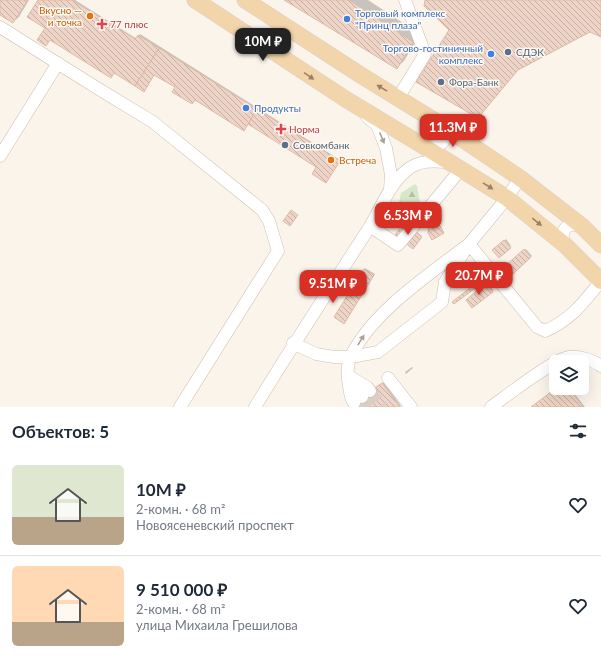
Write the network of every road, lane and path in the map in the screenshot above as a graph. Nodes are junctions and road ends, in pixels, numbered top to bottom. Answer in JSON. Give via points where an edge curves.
{"nodes":[{"id":1,"x":195,"y":0,"type":"edge"},
{"id":2,"x":245,"y":0,"type":"edge"},
{"id":3,"x":405,"y":0,"type":"edge"},
{"id":4,"x":0,"y":27,"type":"edge"},
{"id":5,"x":58,"y":63,"type":"junction"},
{"id":6,"x":398,"y":98,"type":"junction"},
{"id":7,"x":347,"y":100,"type":"junction"},
{"id":8,"x":440,"y":124,"type":"junction"},
{"id":9,"x":425,"y":147,"type":"junction"},
{"id":10,"x":0,"y":156,"type":"edge"},
{"id":11,"x":455,"y":166,"type":"junction"},
{"id":12,"x":520,"y":178,"type":"junction"},
{"id":13,"x":390,"y":189,"type":"junction"},
{"id":14,"x":507,"y":198,"type":"junction"},
{"id":15,"x":370,"y":226,"type":"junction"},
{"id":16,"x":583,"y":227,"type":"junction"},
{"id":17,"x":469,"y":244,"type":"junction"},
{"id":18,"x":565,"y":245,"type":"junction"},
{"id":19,"x":601,"y":245,"type":"edge"},
{"id":20,"x":601,"y":281,"type":"edge"},
{"id":21,"x":293,"y":344,"type":"junction"},
{"id":22,"x":334,"y":357,"type":"junction"},
{"id":23,"x":351,"y":357,"type":"junction"},
{"id":24,"x":601,"y":366,"type":"edge"},
{"id":25,"x":347,"y":375,"type":"junction"},
{"id":26,"x":388,"y":378,"type":"dead end"},
{"id":27,"x":180,"y":407,"type":"edge"},
{"id":28,"x":255,"y":407,"type":"edge"},
{"id":29,"x":411,"y":407,"type":"edge"},
{"id":30,"x":491,"y":407,"type":"edge"}],
"edges":[{"from":1,"to":7,"type":"main road","one_way":true},
{"from":6,"to":2,"type":"main road","one_way":true},
{"from":3,"to":6,"type":"street","via":[[426,54]]},
{"from":4,"to":5,"type":"street"},
{"from":5,"to":10,"type":"street"},
{"from":5,"to":27,"type":"street","via":[[153,122],[262,210],[269,221],[278,251]]},
{"from":6,"to":8,"type":"main road"},
{"from":7,"to":9,"type":"main road"},
{"from":7,"to":13,"type":"street","one_way":true,"via":[[377,125],[386,148],[391,175]]},
{"from":8,"to":9,"type":"street","via":[[444,134],[443,142],[437,146]]},
{"from":8,"to":12,"type":"main road"},
{"from":9,"to":11,"type":"main road"},
{"from":11,"to":13,"type":"street","via":[[430,161],[415,165],[401,174]]},
{"from":11,"to":14,"type":"main road","one_way":true},
{"from":11,"to":15,"type":"street","via":[[398,245]]},
{"from":12,"to":14,"type":"street"},
{"from":12,"to":16,"type":"main road"},
{"from":13,"to":15,"type":"street"},
{"from":14,"to":17,"type":"street"},
{"from":14,"to":18,"type":"main road","one_way":true},
{"from":15,"to":21,"type":"street"},
{"from":16,"to":18,"type":"street","via":[[573,225],[564,229],[562,234]]},
{"from":16,"to":19,"type":"main road"},
{"from":17,"to":20,"type":"street","via":[[537,327],[545,331],[558,325],[577,310]]},
{"from":23,"to":17,"type":"street","one_way":true,"via":[[368,328],[411,288]]},
{"from":17,"to":23,"type":"street","via":[[445,282],[442,302],[378,352]]},
{"from":18,"to":20,"type":"main road"},
{"from":21,"to":22,"type":"street","via":[[316,354]]},
{"from":21,"to":28,"type":"street"},
{"from":22,"to":23,"type":"street"},
{"from":22,"to":25,"type":"street"},
{"from":23,"to":25,"type":"street"},
{"from":24,"to":30,"type":"street","via":[[595,361],[581,358],[569,357],[555,362]]},
{"from":25,"to":25,"type":"street","via":[[367,387],[362,397],[351,398]]},
{"from":26,"to":29,"type":"street"}]}
